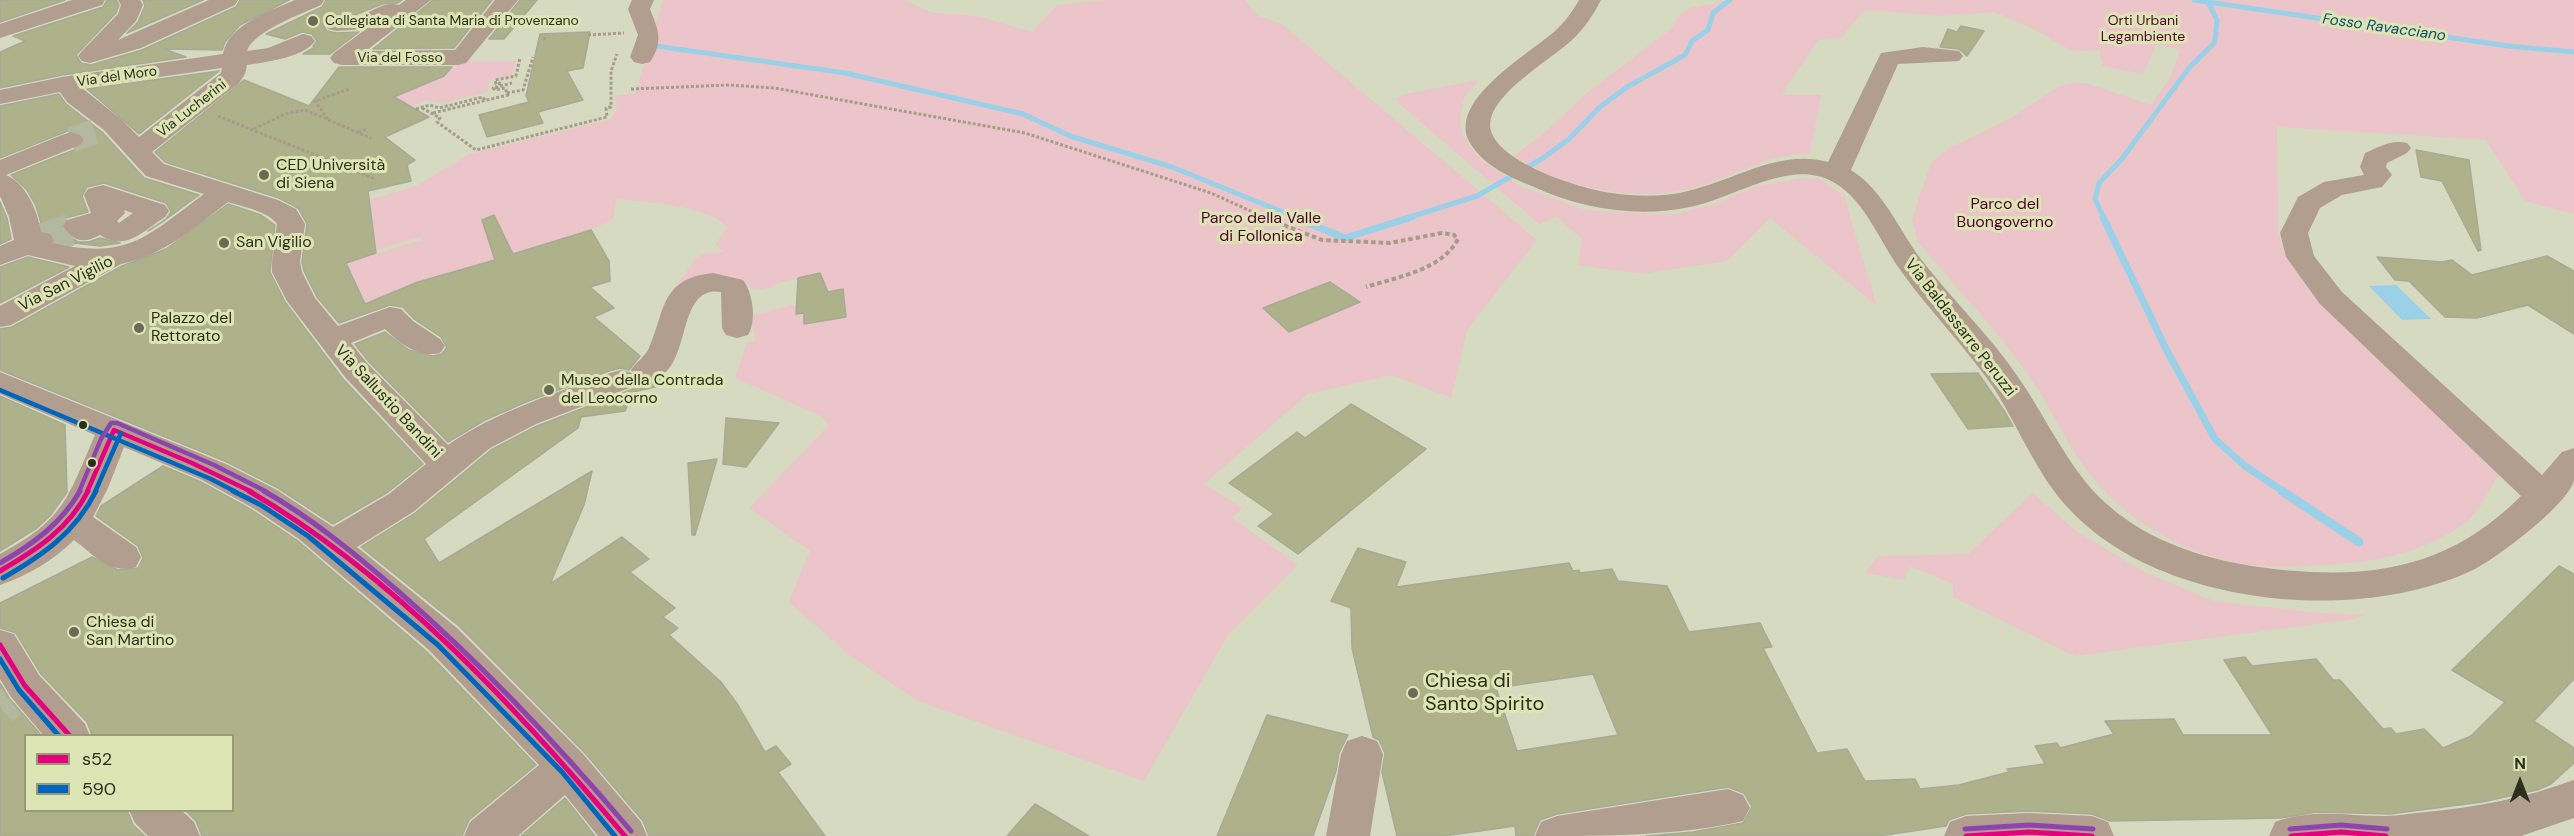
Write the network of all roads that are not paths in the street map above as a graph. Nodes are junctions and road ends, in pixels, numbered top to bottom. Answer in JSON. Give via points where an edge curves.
{"nodes":[{"id":1,"x":94,"y":0,"type":"edge"},
{"id":2,"x":129,"y":0,"type":"edge"},
{"id":3,"x":227,"y":0,"type":"edge"},
{"id":4,"x":313,"y":0,"type":"edge"},
{"id":5,"x":507,"y":0,"type":"edge"},
{"id":6,"x":643,"y":0,"type":"edge"},
{"id":7,"x":1590,"y":0,"type":"edge"},
{"id":8,"x":413,"y":5,"type":"edge"},
{"id":9,"x":0,"y":31,"type":"edge"},
{"id":10,"x":303,"y":41,"type":"dead end"},
{"id":11,"x":92,"y":55,"type":"junction"},
{"id":12,"x":1951,"y":56,"type":"dead end"},
{"id":13,"x":642,"y":57,"type":"dead end"},
{"id":14,"x":234,"y":60,"type":"junction"},
{"id":15,"x":69,"y":83,"type":"junction"},
{"id":16,"x":0,"y":97,"type":"edge"},
{"id":17,"x":71,"y":140,"type":"tunnel mouth"},
{"id":18,"x":2398,"y":148,"type":"dead end"},
{"id":19,"x":137,"y":151,"type":"junction"},
{"id":20,"x":0,"y":169,"type":"edge"},
{"id":21,"x":1836,"y":173,"type":"junction"},
{"id":22,"x":0,"y":182,"type":"edge"},
{"id":23,"x":223,"y":193,"type":"junction"},
{"id":24,"x":171,"y":217,"type":"junction"},
{"id":25,"x":78,"y":227,"type":"tunnel mouth"},
{"id":26,"x":34,"y":242,"type":"junction"},
{"id":27,"x":0,"y":256,"type":"edge"},
{"id":28,"x":111,"y":258,"type":"junction"},
{"id":29,"x":0,"y":318,"type":"edge"},
{"id":30,"x":737,"y":328,"type":"dead end"},
{"id":31,"x":331,"y":340,"type":"junction"},
{"id":32,"x":429,"y":346,"type":"dead end"},
{"id":33,"x":0,"y":382,"type":"edge"},
{"id":34,"x":114,"y":430,"type":"junction"},
{"id":35,"x":2574,"y":460,"type":"edge"},
{"id":36,"x":439,"y":470,"type":"junction"},
{"id":37,"x":2544,"y":497,"type":"junction"},
{"id":38,"x":72,"y":520,"type":"junction"},
{"id":39,"x":331,"y":545,"type":"junction"},
{"id":40,"x":123,"y":557,"type":"dead end"},
{"id":41,"x":0,"y":571,"type":"edge"},
{"id":42,"x":8,"y":668,"type":"edge"},
{"id":43,"x":69,"y":734,"type":"edge"},
{"id":44,"x":1362,"y":754,"type":"dead end"},
{"id":45,"x":568,"y":767,"type":"junction"},
{"id":46,"x":2574,"y":799,"type":"edge"},
{"id":47,"x":1728,"y":808,"type":"dead end"},
{"id":48,"x":152,"y":812,"type":"edge"},
{"id":49,"x":178,"y":836,"type":"edge"},
{"id":50,"x":486,"y":836,"type":"edge"},
{"id":51,"x":625,"y":836,"type":"edge"},
{"id":52,"x":1348,"y":836,"type":"edge"},
{"id":53,"x":1557,"y":836,"type":"edge"},
{"id":54,"x":1966,"y":836,"type":"edge"},
{"id":55,"x":2092,"y":836,"type":"edge"},
{"id":56,"x":2291,"y":836,"type":"edge"},
{"id":57,"x":2385,"y":836,"type":"edge"}],
"edges":[{"from":1,"to":9,"type":"street"},
{"from":2,"to":11,"type":"street","via":[[132,5],[128,16]]},
{"from":3,"to":11,"type":"street","via":[[133,43]]},
{"from":4,"to":14,"type":"street","name":"Via Lucherini","via":[[246,35],[238,43]]},
{"from":5,"to":8,"type":"street","name":"Via del Fosso","via":[[461,55],[342,58],[366,25]]},
{"from":6,"to":13,"type":"street","via":[[639,9],[649,35]]},
{"from":7,"to":21,"type":"street","name":"Via Baldassarre Peruzzi","via":[[1583,17],[1570,31],[1496,91],[1480,109],[1477,134],[1500,159],[1539,180],[1597,199],[1652,204],[1703,196],[1784,167],[1814,166]]},
{"from":10,"to":14,"type":"street","name":"Via del Moro","via":[[281,52]]},
{"from":11,"to":15,"type":"street"},
{"from":12,"to":21,"type":"street","via":[[1889,58]]},
{"from":14,"to":15,"type":"street","name":"Via del Moro"},
{"from":14,"to":19,"type":"street","name":"Via Lucherini","via":[[236,68],[230,78]]},
{"from":15,"to":16,"type":"street","name":"Via del Moro"},
{"from":15,"to":19,"type":"street","name":"Via Sallustio Bandini","via":[[76,97]]},
{"from":17,"to":20,"type":"street"},
{"from":18,"to":37,"type":"street","via":[[2374,159],[2373,167],[2379,176],[2373,181],[2334,188],[2308,204],[2294,233],[2300,257],[2331,298]]},
{"from":19,"to":23,"type":"street","name":"Via Sallustio Bandini","via":[[159,172]]},
{"from":21,"to":37,"type":"street","name":"Via Baldassarre Peruzzi","via":[[1859,190],[1918,275],[2006,382],[2084,503],[2116,529],[2159,553],[2210,572],[2261,583],[2329,587],[2390,582],[2436,571],[2469,557],[2507,532]]},
{"from":22,"to":26,"type":"street","via":[[20,208]]},
{"from":23,"to":24,"type":"street","name":"Via San Vigilio"},
{"from":23,"to":31,"type":"street","name":"Via Sallustio Bandini","via":[[274,208],[289,219],[289,278]]},
{"from":24,"to":25,"type":"street","via":[[120,216]]},
{"from":24,"to":28,"type":"street","name":"Via San Vigilio","via":[[145,249]]},
{"from":26,"to":27,"type":"street"},
{"from":26,"to":28,"type":"street","via":[[34,248],[58,255]]},
{"from":28,"to":29,"type":"street","name":"Via San Vigilio"},
{"from":30,"to":36,"type":"street","via":[[733,286],[718,282],[694,286],[679,300],[663,353],[655,365],[518,419]]},
{"from":31,"to":32,"type":"street","name":"Via Sallustio Bandini","via":[[390,316]]},
{"from":31,"to":36,"type":"street","name":"Via Sallustio Bandini"},
{"from":33,"to":34,"type":"street"},
{"from":34,"to":38,"type":"street"},
{"from":34,"to":39,"type":"street","via":[[241,486]]},
{"from":35,"to":37,"type":"street","name":"Via Baldassarre Peruzzi"},
{"from":36,"to":39,"type":"street","via":[[401,503]]},
{"from":38,"to":40,"type":"street"},
{"from":38,"to":41,"type":"street","via":[[32,553]]},
{"from":39,"to":45,"type":"street","via":[[442,639]]},
{"from":42,"to":43,"type":"street"},
{"from":44,"to":52,"type":"street"},
{"from":45,"to":50,"type":"street"},
{"from":45,"to":51,"type":"street"},
{"from":46,"to":57,"type":"street","via":[[2535,815],[2510,820]]},
{"from":47,"to":53,"type":"street"},
{"from":48,"to":49,"type":"street"},
{"from":54,"to":55,"type":"street"},
{"from":56,"to":57,"type":"street","via":[[2342,832]]}]}
